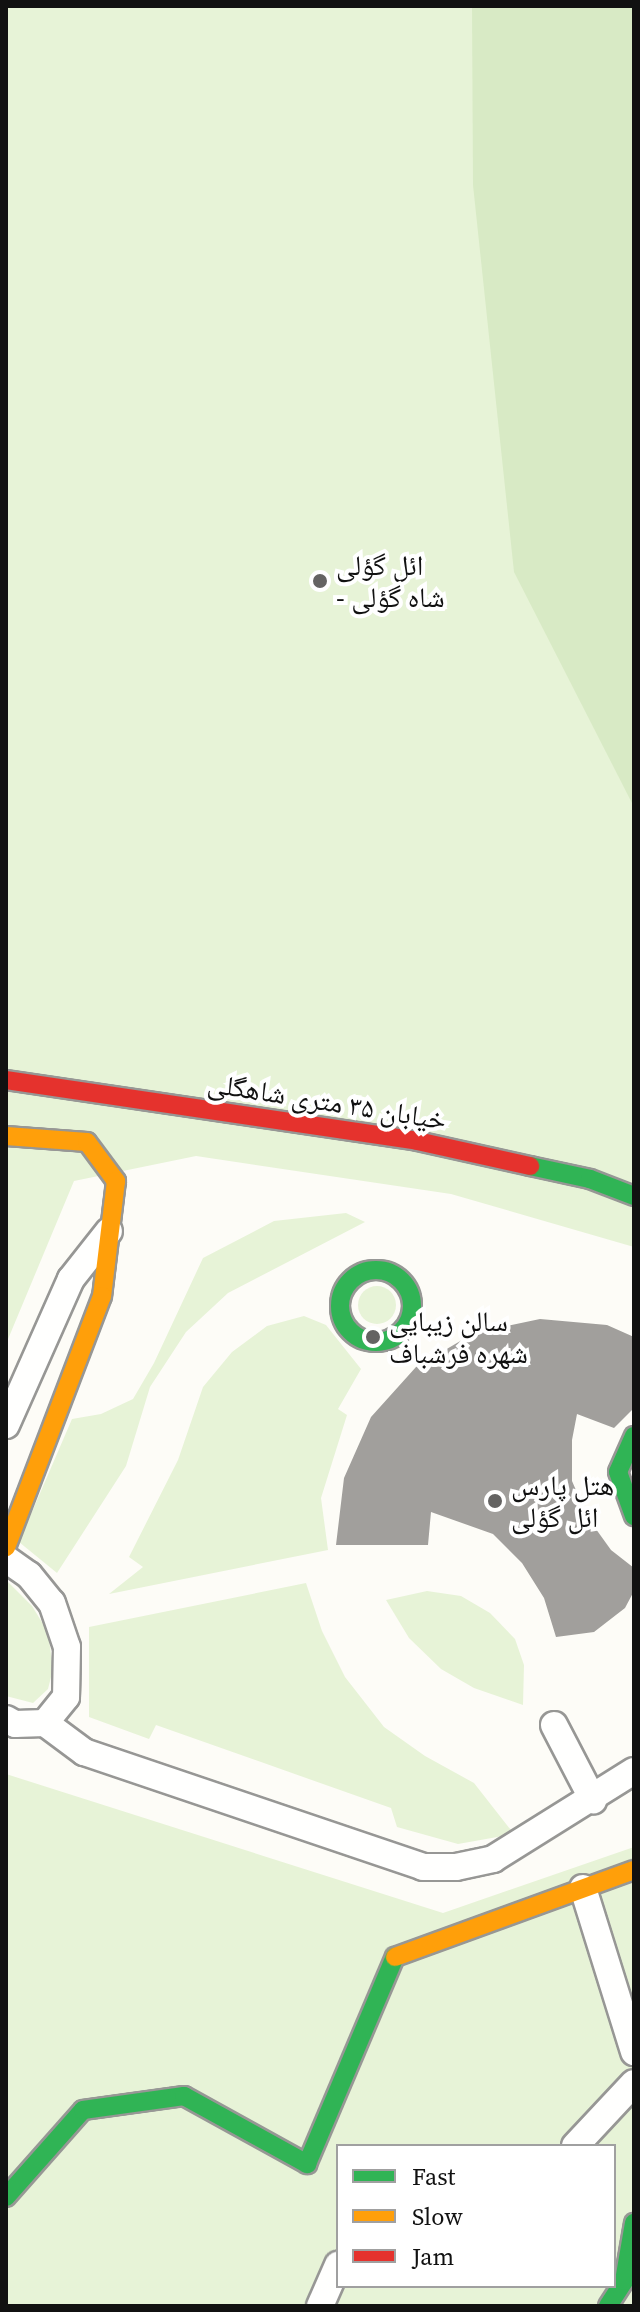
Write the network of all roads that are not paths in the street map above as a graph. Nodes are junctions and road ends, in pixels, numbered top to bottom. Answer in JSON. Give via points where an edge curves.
{"nodes":[{"id":1,"x":6,"y":1080,"type":"edge"},
{"id":2,"x":6,"y":1136,"type":"edge"},
{"id":3,"x":634,"y":1196,"type":"edge"},
{"id":4,"x":112,"y":1228,"type":"junction"},
{"id":5,"x":343,"y":1323,"type":"joint"},
{"id":6,"x":6,"y":1425,"type":"edge"},
{"id":7,"x":634,"y":1436,"type":"edge"},
{"id":8,"x":634,"y":1516,"type":"edge"},
{"id":9,"x":6,"y":1547,"type":"edge"},
{"id":10,"x":6,"y":1559,"type":"edge"},
{"id":11,"x":6,"y":1719,"type":"edge"},
{"id":12,"x":45,"y":1723,"type":"junction"},
{"id":13,"x":554,"y":1725,"type":"dead end"},
{"id":14,"x":634,"y":1771,"type":"edge"},
{"id":15,"x":593,"y":1800,"type":"junction"},
{"id":16,"x":634,"y":1870,"type":"edge"},
{"id":17,"x":583,"y":1888,"type":"junction"},
{"id":18,"x":634,"y":2052,"type":"edge"},
{"id":19,"x":634,"y":2083,"type":"edge"},
{"id":20,"x":577,"y":2144,"type":"edge"},
{"id":21,"x":6,"y":2197,"type":"edge"},
{"id":22,"x":634,"y":2223,"type":"edge"},
{"id":23,"x":336,"y":2270,"type":"edge"},
{"id":24,"x":320,"y":2306,"type":"edge"},
{"id":25,"x":608,"y":2306,"type":"edge"}],
"edges":[{"from":1,"to":3,"type":"street","name":"خیابان ۳۵ متری شاهگلی","via":[[417,1141],[590,1179]]},
{"from":2,"to":4,"type":"street","via":[[87,1142],[116,1181]]},
{"from":4,"to":6,"type":"street","via":[[71,1279]]},
{"from":4,"to":9,"type":"street","via":[[102,1296]]},
{"from":5,"to":5,"type":"street","via":[[359,1339],[378,1344],[398,1335],[410,1320],[414,1302],[405,1281],[386,1269],[365,1270],[347,1283],[338,1302]]},
{"from":7,"to":8,"type":"street","via":[[618,1472]]},
{"from":10,"to":12,"type":"street","via":[[29,1575],[52,1603],[67,1647],[66,1697]]},
{"from":11,"to":12,"type":"street","via":[[15,1724]]},
{"from":12,"to":15,"type":"street","via":[[84,1752],[423,1867],[493,1859]]},
{"from":13,"to":15,"type":"street"},
{"from":14,"to":15,"type":"street"},
{"from":16,"to":17,"type":"street"},
{"from":17,"to":18,"type":"street"},
{"from":17,"to":21,"type":"street","via":[[396,1955],[307,2164],[184,2096],[83,2110]]},
{"from":19,"to":20,"type":"street"},
{"from":22,"to":25,"type":"street","via":[[624,2281]]},
{"from":23,"to":24,"type":"street"}]}
